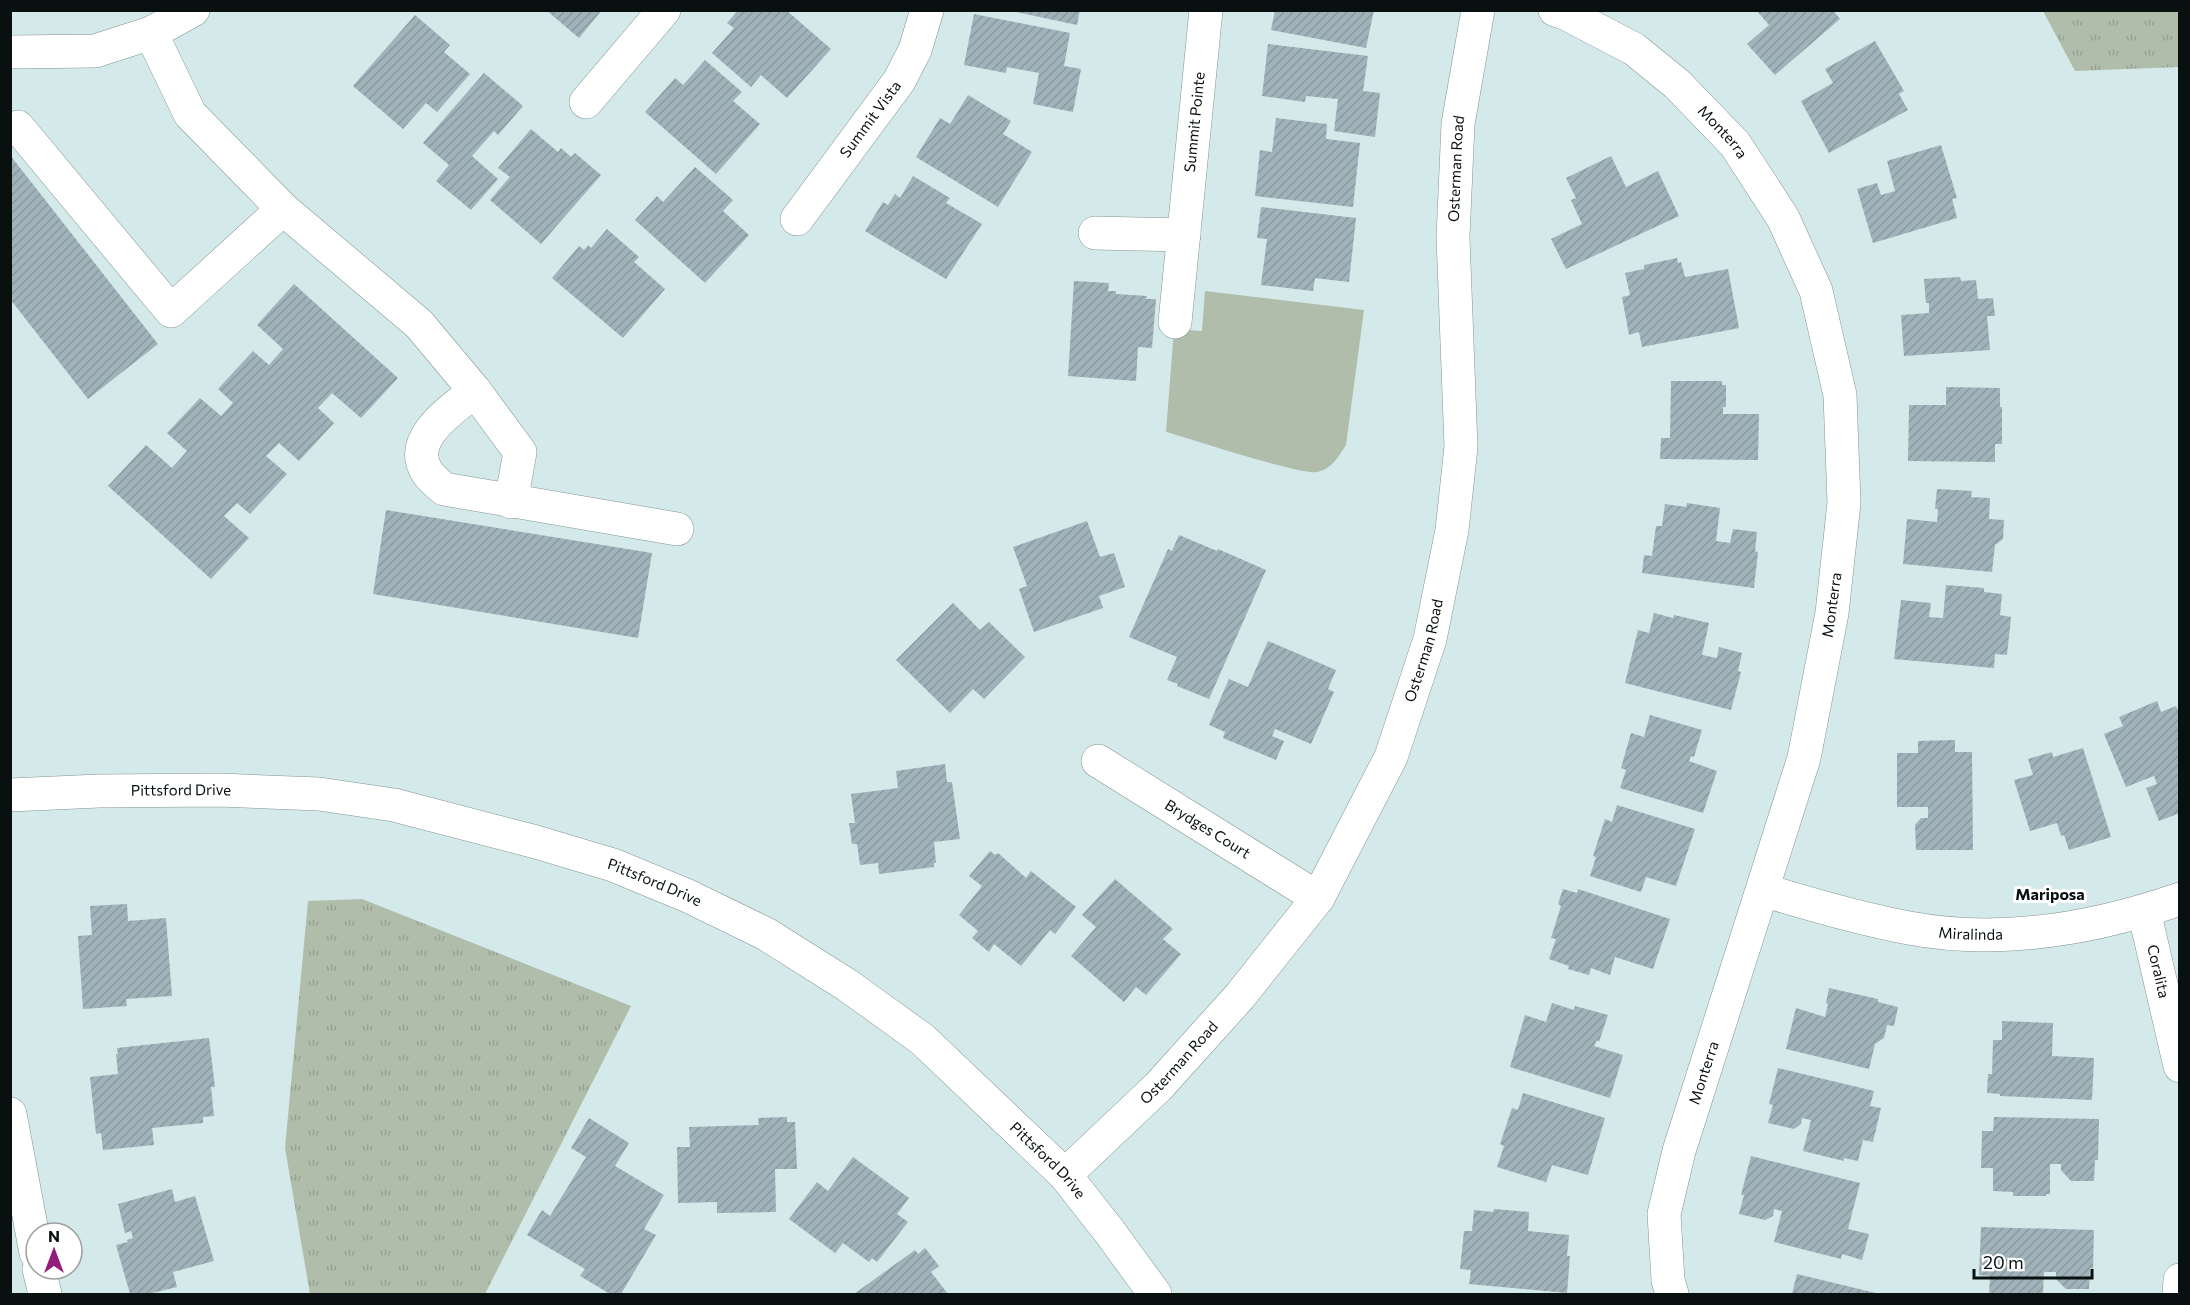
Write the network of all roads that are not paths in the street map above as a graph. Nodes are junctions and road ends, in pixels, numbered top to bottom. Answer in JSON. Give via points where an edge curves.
{"nodes":[{"id":1,"x":193,"y":10,"type":"edge"},
{"id":2,"x":664,"y":10,"type":"edge"},
{"id":3,"x":1206,"y":10,"type":"edge"},
{"id":4,"x":1478,"y":10,"type":"edge"},
{"id":5,"x":1555,"y":10,"type":"edge"},
{"id":6,"x":923,"y":12,"type":"edge"},
{"id":7,"x":151,"y":33,"type":"junction"},
{"id":8,"x":10,"y":52,"type":"edge"},
{"id":9,"x":586,"y":102,"type":"dead end"},
{"id":10,"x":18,"y":127,"type":"dead end"},
{"id":11,"x":284,"y":209,"type":"junction"},
{"id":12,"x":797,"y":219,"type":"dead end"},
{"id":13,"x":1095,"y":233,"type":"dead end"},
{"id":14,"x":1184,"y":235,"type":"junction"},
{"id":15,"x":1175,"y":322,"type":"dead end"},
{"id":16,"x":475,"y":391,"type":"junction"},
{"id":17,"x":511,"y":502,"type":"junction"},
{"id":18,"x":677,"y":529,"type":"dead end"},
{"id":19,"x":1098,"y":761,"type":"dead end"},
{"id":20,"x":10,"y":795,"type":"edge"},
{"id":21,"x":1763,"y":890,"type":"junction"},
{"id":22,"x":1318,"y":898,"type":"junction"},
{"id":23,"x":2180,"y":899,"type":"edge"},
{"id":24,"x":2144,"y":911,"type":"junction"},
{"id":25,"x":2180,"y":1066,"type":"edge"},
{"id":26,"x":10,"y":1114,"type":"edge"},
{"id":27,"x":1065,"y":1175,"type":"junction"},
{"id":28,"x":30,"y":1221,"type":"edge"},
{"id":29,"x":2180,"y":1280,"type":"edge"},
{"id":30,"x":1155,"y":1294,"type":"edge"},
{"id":31,"x":1672,"y":1294,"type":"edge"},
{"id":32,"x":2179,"y":1294,"type":"edge"}],
"edges":[{"from":1,"to":7,"type":"street"},
{"from":2,"to":9,"type":"street"},
{"from":3,"to":14,"type":"street","name":"Summit Pointe"},
{"from":4,"to":22,"type":"street","name":"Osterman Road","via":[[1458,124],[1453,237],[1461,447],[1452,530],[1430,639],[1391,757]]},
{"from":5,"to":21,"type":"street","name":"Monterra","via":[[1634,49],[1677,84],[1735,144],[1783,218],[1816,291],[1840,395],[1844,503],[1832,613],[1804,758]]},
{"from":6,"to":12,"type":"street","name":"Summit Vista","via":[[915,50],[899,81]]},
{"from":7,"to":8,"type":"street","via":[[95,51]]},
{"from":7,"to":11,"type":"street","via":[[190,114]]},
{"from":10,"to":11,"type":"street","via":[[171,311]]},
{"from":11,"to":16,"type":"street","via":[[419,324]]},
{"from":13,"to":14,"type":"street"},
{"from":14,"to":15,"type":"street","name":"Summit Pointe"},
{"from":16,"to":17,"type":"street","via":[[520,452]]},
{"from":16,"to":17,"type":"street","via":[[436,423],[425,438],[422,460],[427,472],[444,489]]},
{"from":17,"to":18,"type":"street"},
{"from":19,"to":22,"type":"street","name":"Brydges Court"},
{"from":20,"to":27,"type":"street","name":"Pittsford Drive","via":[[219,790],[319,794],[394,805],[465,822],[613,865],[766,934],[847,984],[922,1039]]},
{"from":21,"to":24,"type":"street","name":"Miralinda","via":[[1911,928],[1970,934],[2022,934],[2072,928]]},
{"from":21,"to":31,"type":"street","name":"Monterra","via":[[1679,1151],[1664,1214]]},
{"from":22,"to":27,"type":"street","name":"Osterman Road","via":[[1240,996],[1158,1087]]},
{"from":23,"to":24,"type":"street","name":"Miralinda"},
{"from":24,"to":25,"type":"street","name":"Coralita"},
{"from":26,"to":28,"type":"street"},
{"from":27,"to":30,"type":"street","name":"Pittsford Drive"},
{"from":29,"to":32,"type":"street"}]}
